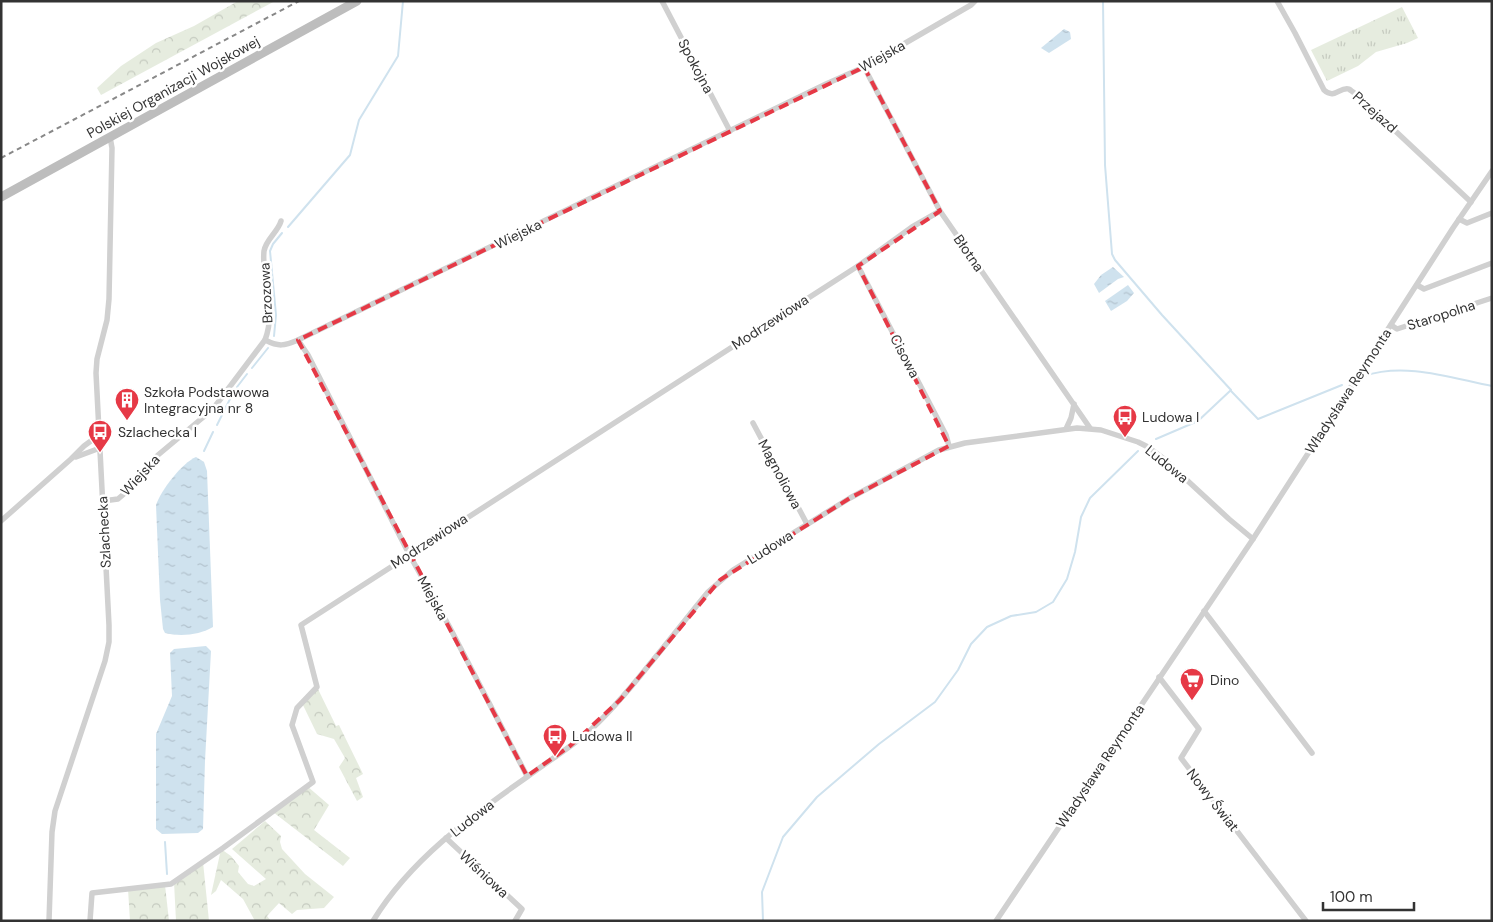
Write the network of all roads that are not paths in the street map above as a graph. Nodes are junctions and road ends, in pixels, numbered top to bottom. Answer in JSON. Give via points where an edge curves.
{"nodes":[{"id":1,"x":357,"y":1,"type":"edge"},
{"id":2,"x":662,"y":1,"type":"edge"},
{"id":3,"x":975,"y":1,"type":"edge"},
{"id":4,"x":1278,"y":1,"type":"edge"},
{"id":5,"x":864,"y":67,"type":"junction"},
{"id":6,"x":730,"y":131,"type":"junction"},
{"id":7,"x":110,"y":137,"type":"junction"},
{"id":8,"x":1492,"y":171,"type":"edge"},
{"id":9,"x":1,"y":197,"type":"edge"},
{"id":10,"x":1471,"y":202,"type":"junction"},
{"id":11,"x":940,"y":211,"type":"junction"},
{"id":12,"x":1492,"y":213,"type":"edge"},
{"id":13,"x":1460,"y":219,"type":"junction"},
{"id":14,"x":282,"y":221,"type":"dead end"},
{"id":15,"x":1492,"y":263,"type":"edge"},
{"id":16,"x":858,"y":266,"type":"junction"},
{"id":17,"x":1417,"y":285,"type":"junction"},
{"id":18,"x":1492,"y":298,"type":"edge"},
{"id":19,"x":1391,"y":325,"type":"junction"},
{"id":20,"x":265,"y":340,"type":"junction"},
{"id":21,"x":298,"y":340,"type":"junction"},
{"id":22,"x":1074,"y":404,"type":"junction"},
{"id":23,"x":753,"y":423,"type":"dead end"},
{"id":24,"x":1090,"y":428,"type":"junction"},
{"id":25,"x":1066,"y":429,"type":"junction"},
{"id":26,"x":100,"y":436,"type":"junction"},
{"id":27,"x":949,"y":446,"type":"junction"},
{"id":28,"x":100,"y":448,"type":"junction"},
{"id":29,"x":71,"y":459,"type":"junction"},
{"id":30,"x":103,"y":501,"type":"junction"},
{"id":31,"x":1,"y":521,"type":"edge"},
{"id":32,"x":807,"y":524,"type":"junction"},
{"id":33,"x":1252,"y":538,"type":"junction"},
{"id":34,"x":409,"y":554,"type":"junction"},
{"id":35,"x":1204,"y":611,"type":"junction"},
{"id":36,"x":1159,"y":677,"type":"junction"},
{"id":37,"x":1312,"y":753,"type":"dead end"},
{"id":38,"x":527,"y":776,"type":"junction"},
{"id":39,"x":446,"y":838,"type":"junction"},
{"id":40,"x":49,"y":921,"type":"edge"},
{"id":41,"x":90,"y":921,"type":"edge"},
{"id":42,"x":373,"y":921,"type":"edge"},
{"id":43,"x":515,"y":921,"type":"edge"},
{"id":44,"x":996,"y":921,"type":"edge"},
{"id":45,"x":1306,"y":921,"type":"edge"}],
"edges":[{"from":1,"to":7,"type":"main road","name":"Polskiej Organizacji Wojskowej"},
{"from":2,"to":6,"type":"street","name":"Spokojna"},
{"from":3,"to":5,"type":"street","name":"Wiejska"},
{"from":4,"to":10,"type":"street","name":"Przejazd","via":[[1327,93],[1350,89],[1357,94]]},
{"from":5,"to":6,"type":"street","name":"Wiejska"},
{"from":5,"to":11,"type":"street","name":"Błotna"},
{"from":6,"to":21,"type":"street","name":"Wiejska"},
{"from":7,"to":9,"type":"main road","name":"Polskiej Organizacji Wojskowej"},
{"from":7,"to":26,"type":"street","name":"Szlachecka","via":[[109,299],[96,373]]},
{"from":8,"to":10,"type":"street","name":"Władysława Reymonta"},
{"from":10,"to":13,"type":"street","name":"Władysława Reymonta"},
{"from":11,"to":16,"type":"street","name":"Modrzewiowa"},
{"from":11,"to":22,"type":"street","name":"Błotna"},
{"from":12,"to":13,"type":"street","via":[[1467,224]]},
{"from":13,"to":17,"type":"street","name":"Władysława Reymonta"},
{"from":14,"to":20,"type":"street","name":"Brzozowa","via":[[265,247],[270,313]]},
{"from":15,"to":17,"type":"street","via":[[1424,289]]},
{"from":16,"to":27,"type":"street","name":"Cisowa"},
{"from":16,"to":34,"type":"street","name":"Modrzewiowa"},
{"from":17,"to":19,"type":"street","name":"Władysława Reymonta"},
{"from":18,"to":19,"type":"street","name":"Staropolna","via":[[1397,329]]},
{"from":19,"to":33,"type":"street","name":"Władysława Reymonta"},
{"from":20,"to":21,"type":"street","name":"Wiejska","via":[[281,346]]},
{"from":20,"to":30,"type":"street","name":"Wiejska","via":[[213,410],[158,455],[118,499]]},
{"from":21,"to":34,"type":"street","name":"Miejska"},
{"from":22,"to":24,"type":"street","name":"Błotna"},
{"from":22,"to":25,"type":"street"},
{"from":23,"to":32,"type":"street","name":"Magnoliowa"},
{"from":24,"to":25,"type":"street","name":"Ludowa"},
{"from":24,"to":33,"type":"street","name":"Ludowa","via":[[1138,442],[1156,452]]},
{"from":25,"to":27,"type":"street","name":"Ludowa"},
{"from":26,"to":28,"type":"street","name":"Szlachecka"},
{"from":26,"to":29,"type":"street"},
{"from":27,"to":32,"type":"street","name":"Ludowa"},
{"from":28,"to":29,"type":"street"},
{"from":28,"to":30,"type":"street","name":"Szlachecka"},
{"from":29,"to":31,"type":"street"},
{"from":30,"to":40,"type":"street","name":"Szlachecka","via":[[109,642],[56,811],[52,832]]},
{"from":32,"to":38,"type":"street","name":"Ludowa","via":[[720,580],[609,712],[584,736]]},
{"from":33,"to":35,"type":"street","name":"Władysława Reymonta"},
{"from":34,"to":38,"type":"street","name":"Miejska"},
{"from":34,"to":41,"type":"street","name":"Modrzewiowa","via":[[301,624],[317,688],[297,708],[292,725],[314,782],[171,884],[92,894]]},
{"from":35,"to":36,"type":"street","name":"Władysława Reymonta"},
{"from":35,"to":37,"type":"street"},
{"from":36,"to":44,"type":"street","name":"Władysława Reymonta"},
{"from":36,"to":45,"type":"street","name":"Nowy Świat","via":[[1199,729],[1180,758]]},
{"from":38,"to":39,"type":"street","name":"Ludowa"},
{"from":39,"to":42,"type":"street","name":"Ludowa","via":[[399,884]]},
{"from":39,"to":43,"type":"street","name":"Wiśniowa","via":[[522,910]]}]}
